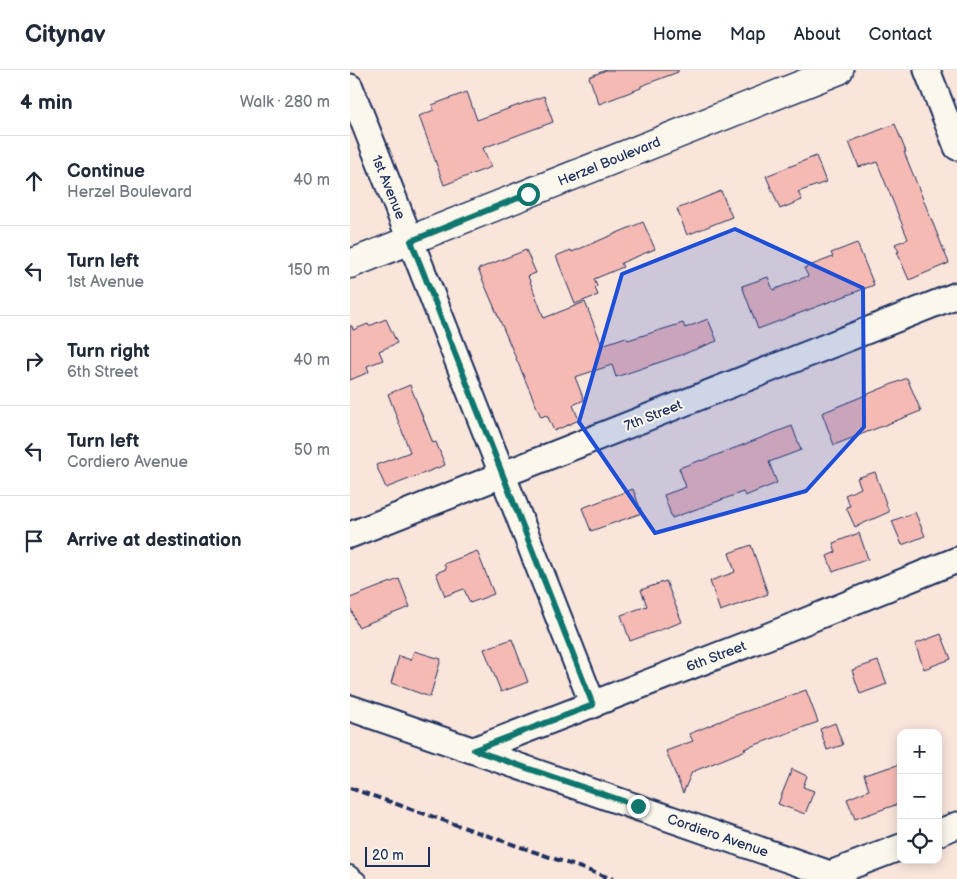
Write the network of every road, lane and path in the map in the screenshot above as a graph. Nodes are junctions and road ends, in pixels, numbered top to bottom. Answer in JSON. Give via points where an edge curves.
{"nodes":[{"id":1,"x":840,"y":70,"type":"edge"},
{"id":2,"x":926,"y":70,"type":"edge"},
{"id":3,"x":350,"y":88,"type":"edge"},
{"id":4,"x":957,"y":147,"type":"edge"},
{"id":5,"x":411,"y":241,"type":"junction"},
{"id":6,"x":350,"y":264,"type":"edge"},
{"id":7,"x":957,"y":295,"type":"edge"},
{"id":8,"x":503,"y":476,"type":"junction"},
{"id":9,"x":350,"y":535,"type":"edge"},
{"id":10,"x":957,"y":560,"type":"edge"},
{"id":11,"x":593,"y":705,"type":"junction"},
{"id":12,"x":350,"y":708,"type":"edge"},
{"id":13,"x":474,"y":750,"type":"junction"},
{"id":14,"x":957,"y":825,"type":"edge"},
{"id":15,"x":942,"y":831,"type":"edge"},
{"id":16,"x":897,"y":849,"type":"edge"},
{"id":17,"x":350,"y":872,"type":"edge"},
{"id":18,"x":359,"y":879,"type":"edge"}],
"edges":[{"from":1,"to":5,"type":"street","name":"Herzel Boulevard"},
{"from":2,"to":4,"type":"street"},
{"from":3,"to":5,"type":"street","name":"1st Avenue"},
{"from":5,"to":6,"type":"street","name":"Herzel Boulevard"},
{"from":5,"to":8,"type":"street","name":"1st Avenue"},
{"from":7,"to":8,"type":"street","name":"7th Street"},
{"from":8,"to":9,"type":"street","name":"7th Street"},
{"from":8,"to":11,"type":"street","name":"1st Avenue"},
{"from":10,"to":11,"type":"street","name":"6th Street"},
{"from":11,"to":13,"type":"street","name":"6th Street"},
{"from":12,"to":13,"type":"street","name":"Cordiero Avenue"},
{"from":13,"to":16,"type":"street","name":"Cordiero Avenue","via":[[830,874]]},
{"from":14,"to":15,"type":"street"},
{"from":17,"to":18,"type":"lane"}]}
